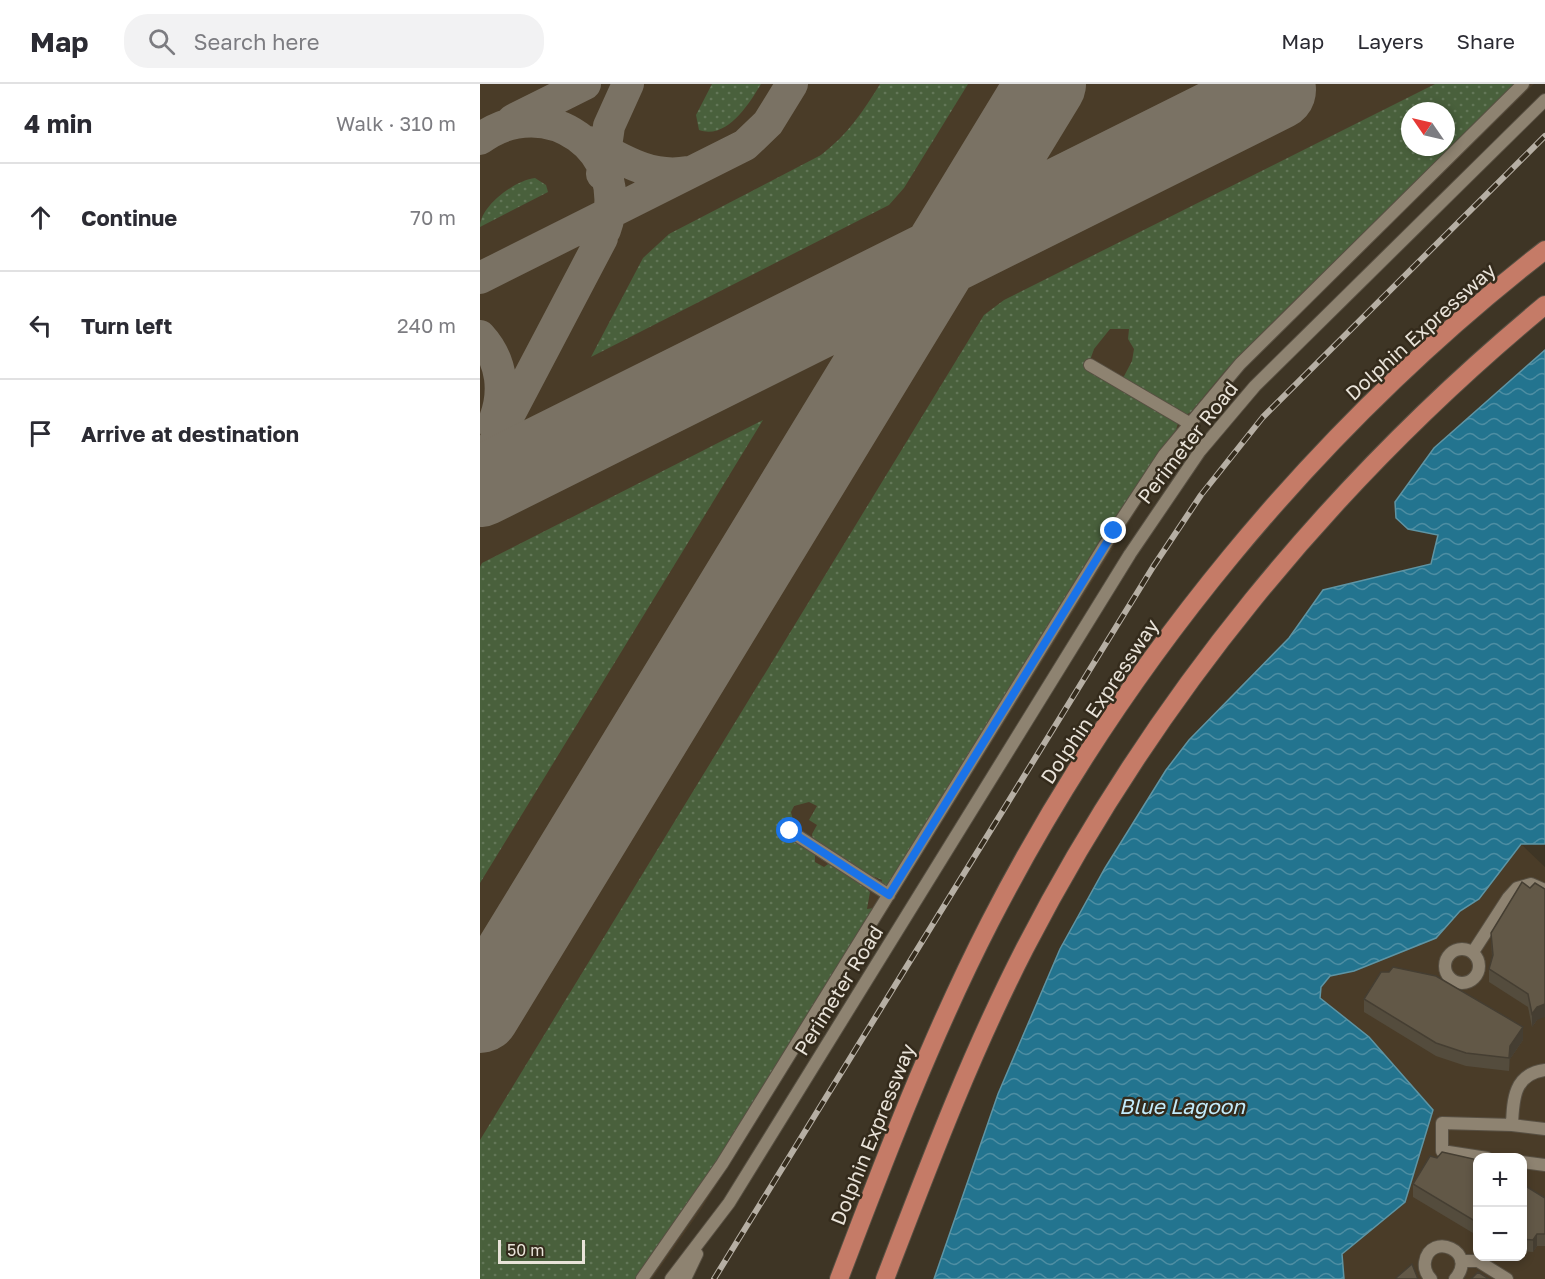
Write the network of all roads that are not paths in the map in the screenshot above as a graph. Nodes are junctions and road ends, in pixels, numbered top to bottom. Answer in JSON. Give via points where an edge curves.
{"nodes":[{"id":1,"x":1523,"y":84,"type":"edge"},
{"id":2,"x":1545,"y":100,"type":"edge"},
{"id":3,"x":1545,"y":250,"type":"edge"},
{"id":4,"x":1545,"y":305,"type":"edge"},
{"id":5,"x":1545,"y":311,"type":"edge"},
{"id":6,"x":1512,"y":332,"type":"junction"},
{"id":7,"x":1090,"y":365,"type":"dead end"},
{"id":8,"x":1189,"y":423,"type":"junction"},
{"id":9,"x":790,"y":831,"type":"dead end"},
{"id":10,"x":1545,"y":890,"type":"edge"},
{"id":11,"x":889,"y":895,"type":"junction"},
{"id":12,"x":1473,"y":952,"type":"dead end"},
{"id":13,"x":1545,"y":1070,"type":"edge"},
{"id":14,"x":1512,"y":1125,"type":"junction"},
{"id":15,"x":1545,"y":1129,"type":"edge"},
{"id":16,"x":1473,"y":1156,"type":"edge"},
{"id":17,"x":1527,"y":1163,"type":"edge"},
{"id":18,"x":1545,"y":1166,"type":"edge"},
{"id":19,"x":707,"y":1234,"type":"junction"},
{"id":20,"x":856,"y":1235,"type":"junction"},
{"id":21,"x":1461,"y":1261,"type":"junction"},
{"id":22,"x":642,"y":1279,"type":"edge"},
{"id":23,"x":671,"y":1279,"type":"edge"},
{"id":24,"x":685,"y":1279,"type":"edge"},
{"id":25,"x":831,"y":1279,"type":"edge"},
{"id":26,"x":838,"y":1279,"type":"edge"},
{"id":27,"x":885,"y":1279,"type":"edge"},
{"id":28,"x":1431,"y":1279,"type":"edge"},
{"id":29,"x":1455,"y":1279,"type":"edge"},
{"id":30,"x":1507,"y":1279,"type":"edge"}],
"edges":[{"from":1,"to":8,"type":"street","via":[[1261,342]]},
{"from":2,"to":19,"type":"street","name":"Perimeter Road","via":[[1274,366],[1200,451],[1130,554]]},
{"from":3,"to":20,"type":"highway","name":"Dolphin Expressway","via":[[1411,365],[1298,479],[1216,576],[1130,690],[1061,796],[990,922],[930,1049]]},
{"from":4,"to":6,"type":"highway"},
{"from":5,"to":6,"type":"highway"},
{"from":6,"to":27,"type":"highway","via":[[1411,424],[1295,547],[1216,644],[1137,756],[1069,867],[1006,987],[953,1104]]},
{"from":7,"to":8,"type":"street"},
{"from":8,"to":11,"type":"street","via":[[1134,498]]},
{"from":9,"to":11,"type":"street"},
{"from":10,"to":12,"type":"street","via":[[1531,884],[1517,888]]},
{"from":11,"to":22,"type":"street","via":[[722,1164]]},
{"from":13,"to":14,"type":"street","via":[[1520,1082],[1513,1101]]},
{"from":14,"to":15,"type":"street"},
{"from":14,"to":16,"type":"street","via":[[1442,1123],[1442,1151]]},
{"from":17,"to":18,"type":"street"},
{"from":19,"to":23,"type":"street","name":"Perimeter Road"},
{"from":19,"to":24,"type":"street","name":"Perimeter Road"},
{"from":20,"to":25,"type":"highway"},
{"from":20,"to":26,"type":"highway","name":"Dolphin Expressway"},
{"from":21,"to":28,"type":"street","via":[[1450,1247],[1432,1250],[1424,1266]]},
{"from":21,"to":29,"type":"street"},
{"from":21,"to":30,"type":"street","via":[[1478,1261]]}]}
